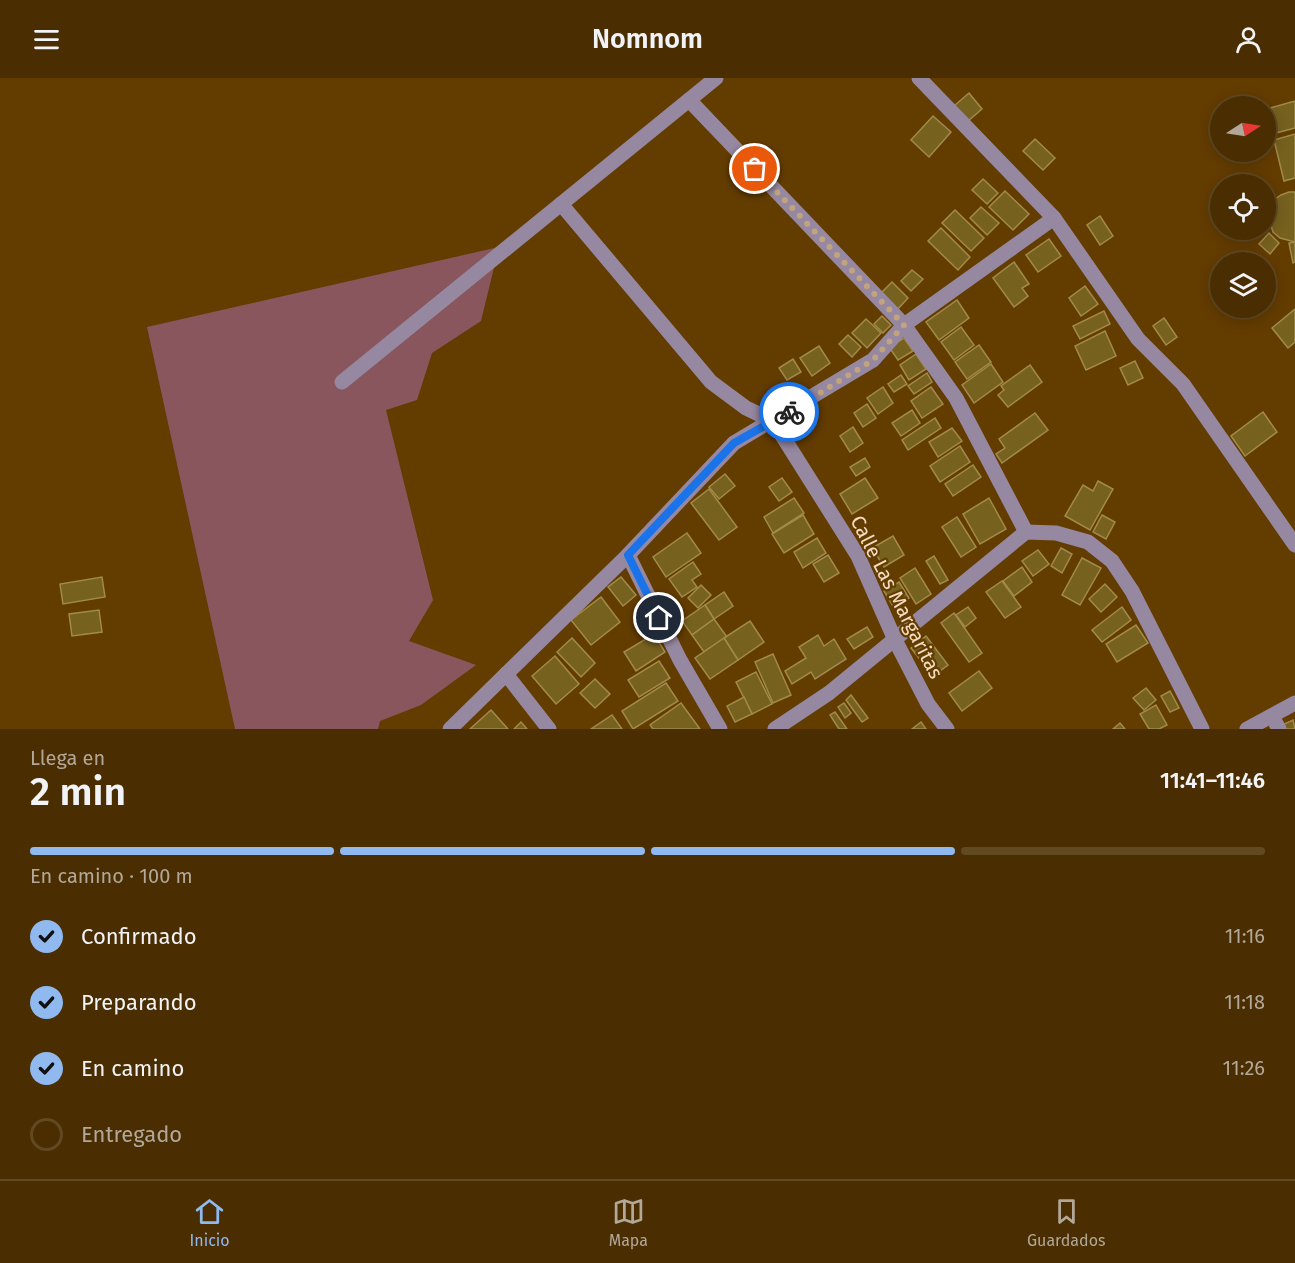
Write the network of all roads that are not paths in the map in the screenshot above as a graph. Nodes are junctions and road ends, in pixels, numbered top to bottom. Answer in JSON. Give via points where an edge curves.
{"nodes":[{"id":1,"x":716,"y":78,"type":"edge"},
{"id":2,"x":919,"y":78,"type":"edge"},
{"id":3,"x":689,"y":100,"type":"junction"},
{"id":4,"x":561,"y":204,"type":"junction"},
{"id":5,"x":1054,"y":218,"type":"junction"},
{"id":6,"x":904,"y":325,"type":"junction"},
{"id":7,"x":342,"y":382,"type":"dead end"},
{"id":8,"x":773,"y":421,"type":"junction"},
{"id":9,"x":1026,"y":532,"type":"junction"},
{"id":10,"x":1295,"y":545,"type":"edge"},
{"id":11,"x":628,"y":555,"type":"junction"},
{"id":12,"x":895,"y":640,"type":"junction"},
{"id":13,"x":506,"y":674,"type":"junction"},
{"id":14,"x":1295,"y":703,"type":"edge"},
{"id":15,"x":1276,"y":722,"type":"edge"},
{"id":16,"x":450,"y":729,"type":"edge"},
{"id":17,"x":549,"y":729,"type":"edge"},
{"id":18,"x":720,"y":729,"type":"edge"},
{"id":19,"x":775,"y":729,"type":"edge"},
{"id":20,"x":947,"y":729,"type":"edge"},
{"id":21,"x":1202,"y":729,"type":"edge"},
{"id":22,"x":1247,"y":729,"type":"edge"}],
"edges":[{"from":1,"to":3,"type":"street"},
{"from":2,"to":5,"type":"street"},
{"from":3,"to":4,"type":"street"},
{"from":3,"to":6,"type":"street"},
{"from":4,"to":7,"type":"street"},
{"from":4,"to":8,"type":"street","via":[[711,382],[746,408]]},
{"from":5,"to":6,"type":"street"},
{"from":5,"to":10,"type":"street","via":[[1138,339],[1183,384]]},
{"from":6,"to":8,"type":"street","via":[[873,360]]},
{"from":6,"to":9,"type":"street","via":[[956,398]]},
{"from":8,"to":11,"type":"street","via":[[734,443]]},
{"from":8,"to":12,"type":"street","name":"Calle Las Margaritas","via":[[858,556]]},
{"from":9,"to":12,"type":"street"},
{"from":9,"to":21,"type":"street","via":[[1056,533],[1088,542],[1112,561],[1132,591]]},
{"from":11,"to":13,"type":"street"},
{"from":11,"to":18,"type":"street","via":[[680,660]]},
{"from":12,"to":19,"type":"street","via":[[829,693]]},
{"from":12,"to":20,"type":"street","name":"Calle Las Margaritas","via":[[928,704]]},
{"from":13,"to":16,"type":"street"},
{"from":13,"to":17,"type":"street"},
{"from":14,"to":15,"type":"street"},
{"from":15,"to":22,"type":"street"}]}
